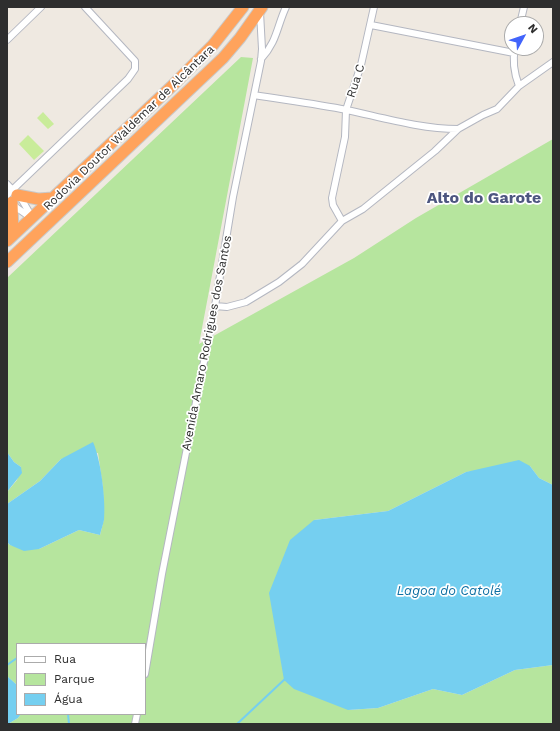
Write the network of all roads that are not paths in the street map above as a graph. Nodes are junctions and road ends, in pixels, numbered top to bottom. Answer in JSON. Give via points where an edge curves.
{"nodes":[{"id":1,"x":41,"y":7,"type":"edge"},
{"id":2,"x":85,"y":7,"type":"edge"},
{"id":3,"x":243,"y":7,"type":"edge"},
{"id":4,"x":286,"y":7,"type":"edge"},
{"id":5,"x":374,"y":7,"type":"edge"},
{"id":6,"x":261,"y":9,"type":"edge"},
{"id":7,"x":371,"y":25,"type":"junction"},
{"id":8,"x":7,"y":40,"type":"edge"},
{"id":9,"x":504,"y":48,"type":"edge"},
{"id":10,"x":514,"y":56,"type":"edge"},
{"id":11,"x":261,"y":58,"type":"junction"},
{"id":12,"x":553,"y":62,"type":"edge"},
{"id":13,"x":519,"y":86,"type":"junction"},
{"id":14,"x":254,"y":95,"type":"junction"},
{"id":15,"x":346,"y":110,"type":"junction"},
{"id":16,"x":458,"y":129,"type":"junction"},
{"id":17,"x":7,"y":184,"type":"edge"},
{"id":18,"x":11,"y":196,"type":"edge"},
{"id":19,"x":52,"y":198,"type":"junction"},
{"id":20,"x":32,"y":217,"type":"junction"},
{"id":21,"x":342,"y":221,"type":"junction"},
{"id":22,"x":10,"y":238,"type":"edge"},
{"id":23,"x":7,"y":262,"type":"edge"},
{"id":24,"x":215,"y":306,"type":"junction"},
{"id":25,"x":146,"y":668,"type":"edge"}],
"edges":[{"from":1,"to":8,"type":"street"},
{"from":2,"to":18,"type":"street","via":[[135,61],[135,69]]},
{"from":3,"to":19,"type":"highway","name":"Rodovia Doutor Waldemar de Alcântara","via":[[230,26],[172,87]]},
{"from":4,"to":11,"type":"street","via":[[272,46]]},
{"from":5,"to":7,"type":"street","name":"Rua C"},
{"from":6,"to":11,"type":"street","name":"Avenida Amaro Rodrigues dos Santos"},
{"from":6,"to":23,"type":"highway","name":"Rodovia Doutor Waldemar de Alcântara","via":[[223,58]]},
{"from":7,"to":9,"type":"street"},
{"from":7,"to":15,"type":"street","name":"Rua C"},
{"from":10,"to":13,"type":"street","via":[[514,71]]},
{"from":11,"to":14,"type":"street","name":"Avenida Amaro Rodrigues dos Santos"},
{"from":12,"to":13,"type":"street"},
{"from":13,"to":16,"type":"street","via":[[497,109]]},
{"from":14,"to":15,"type":"street","name":"Rua C"},
{"from":14,"to":24,"type":"street","name":"Avenida Amaro Rodrigues dos Santos","via":[[233,197]]},
{"from":15,"to":16,"type":"street","via":[[408,123]]},
{"from":15,"to":21,"type":"street","via":[[345,137],[332,198]]},
{"from":16,"to":21,"type":"street","via":[[435,151],[363,209]]},
{"from":17,"to":18,"type":"street"},
{"from":18,"to":19,"type":"highway"},
{"from":18,"to":20,"type":"street","via":[[22,200]]},
{"from":18,"to":22,"type":"highway"},
{"from":19,"to":20,"type":"highway","name":"Rodovia Doutor Waldemar de Alcântara"},
{"from":20,"to":22,"type":"highway","name":"Rodovia Doutor Waldemar de Alcântara"},
{"from":21,"to":24,"type":"street","via":[[302,264],[266,291],[234,306]]},
{"from":24,"to":25,"type":"street","name":"Avenida Amaro Rodrigues dos Santos"}]}
